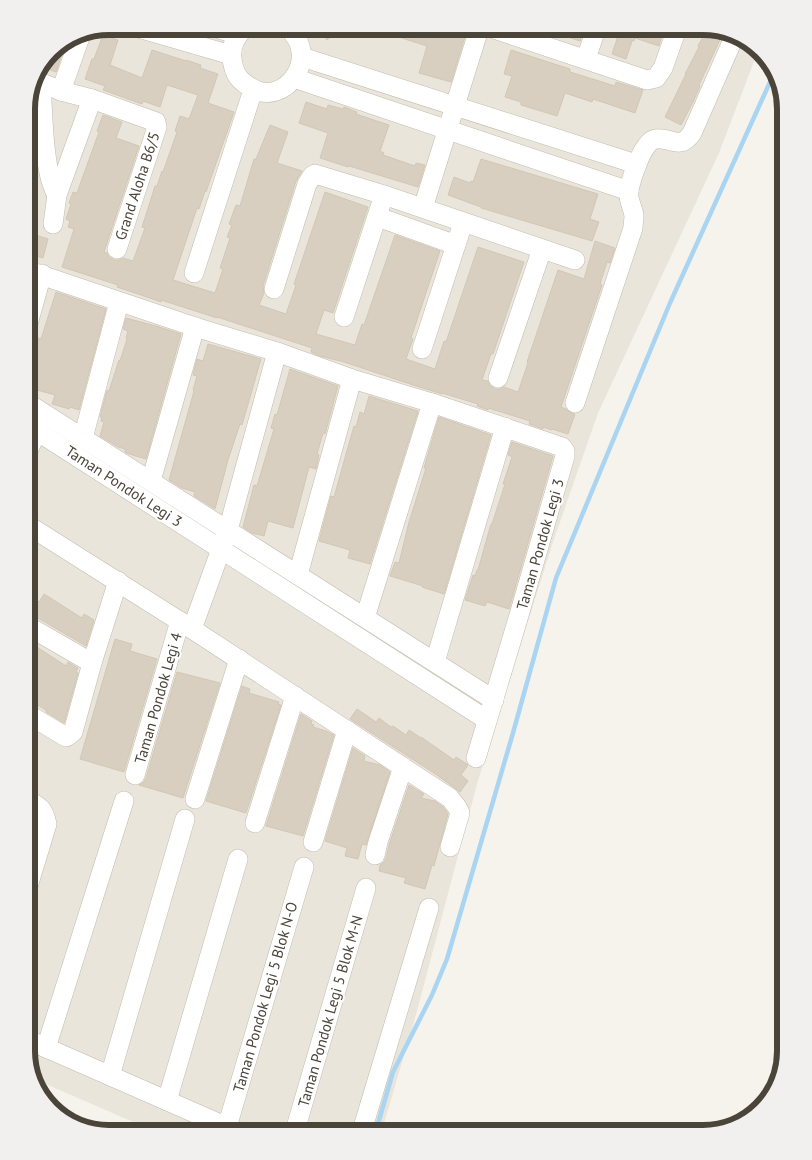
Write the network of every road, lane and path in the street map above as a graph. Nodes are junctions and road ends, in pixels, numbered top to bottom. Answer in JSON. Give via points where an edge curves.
{"nodes":[{"id":1,"x":162,"y":35,"type":"edge"},
{"id":2,"x":240,"y":35,"type":"edge"},
{"id":3,"x":294,"y":35,"type":"edge"},
{"id":4,"x":477,"y":35,"type":"edge"},
{"id":5,"x":525,"y":35,"type":"edge"},
{"id":6,"x":595,"y":35,"type":"edge"},
{"id":7,"x":675,"y":35,"type":"edge"},
{"id":8,"x":732,"y":41,"type":"edge"},
{"id":9,"x":78,"y":43,"type":"edge"},
{"id":10,"x":231,"y":55,"type":"junction"},
{"id":11,"x":302,"y":56,"type":"junction"},
{"id":12,"x":586,"y":59,"type":"junction"},
{"id":13,"x":294,"y":78,"type":"junction"},
{"id":14,"x":40,"y":83,"type":"edge"},
{"id":15,"x":39,"y":86,"type":"edge"},
{"id":16,"x":61,"y":90,"type":"junction"},
{"id":17,"x":254,"y":90,"type":"junction"},
{"id":18,"x":92,"y":99,"type":"junction"},
{"id":19,"x":456,"y":106,"type":"junction"},
{"id":20,"x":448,"y":130,"type":"junction"},
{"id":21,"x":636,"y":164,"type":"junction"},
{"id":22,"x":629,"y":191,"type":"junction"},
{"id":23,"x":58,"y":195,"type":"junction"},
{"id":24,"x":384,"y":195,"type":"junction"},
{"id":25,"x":423,"y":208,"type":"junction"},
{"id":26,"x":378,"y":217,"type":"junction"},
{"id":27,"x":463,"y":223,"type":"junction"},
{"id":28,"x":53,"y":224,"type":"dead end"},
{"id":29,"x":456,"y":245,"type":"junction"},
{"id":30,"x":117,"y":249,"type":"dead end"},
{"id":31,"x":542,"y":249,"type":"junction"},
{"id":32,"x":575,"y":260,"type":"dead end"},
{"id":33,"x":35,"y":272,"type":"edge"},
{"id":34,"x":194,"y":273,"type":"dead end"},
{"id":35,"x":274,"y":289,"type":"dead end"},
{"id":36,"x":119,"y":302,"type":"junction"},
{"id":37,"x":344,"y":318,"type":"dead end"},
{"id":38,"x":195,"y":327,"type":"junction"},
{"id":39,"x":422,"y":349,"type":"dead end"},
{"id":40,"x":277,"y":352,"type":"junction"},
{"id":41,"x":498,"y":378,"type":"dead end"},
{"id":42,"x":352,"y":379,"type":"junction"},
{"id":43,"x":432,"y":403,"type":"junction"},
{"id":44,"x":575,"y":403,"type":"dead end"},
{"id":45,"x":35,"y":408,"type":"edge"},
{"id":46,"x":505,"y":427,"type":"junction"},
{"id":47,"x":35,"y":429,"type":"edge"},
{"id":48,"x":83,"y":438,"type":"junction"},
{"id":49,"x":151,"y":481,"type":"junction"},
{"id":50,"x":35,"y":530,"type":"edge"},
{"id":51,"x":228,"y":530,"type":"junction"},
{"id":52,"x":221,"y":549,"type":"junction"},
{"id":53,"x":298,"y":575,"type":"junction"},
{"id":54,"x":118,"y":581,"type":"junction"},
{"id":55,"x":365,"y":618,"type":"junction"},
{"id":56,"x":186,"y":625,"type":"junction"},
{"id":57,"x":35,"y":630,"type":"edge"},
{"id":58,"x":239,"y":659,"type":"junction"},
{"id":59,"x":435,"y":662,"type":"junction"},
{"id":60,"x":92,"y":663,"type":"junction"},
{"id":61,"x":295,"y":696,"type":"junction"},
{"id":62,"x":494,"y":700,"type":"junction"},
{"id":63,"x":35,"y":718,"type":"edge"},
{"id":64,"x":487,"y":720,"type":"junction"},
{"id":65,"x":347,"y":730,"type":"junction"},
{"id":66,"x":476,"y":758,"type":"dead end"},
{"id":67,"x":404,"y":767,"type":"junction"},
{"id":68,"x":135,"y":775,"type":"dead end"},
{"id":69,"x":195,"y":799,"type":"dead end"},
{"id":70,"x":124,"y":801,"type":"dead end"},
{"id":71,"x":35,"y":804,"type":"edge"},
{"id":72,"x":185,"y":819,"type":"dead end"},
{"id":73,"x":255,"y":823,"type":"dead end"},
{"id":74,"x":313,"y":842,"type":"dead end"},
{"id":75,"x":450,"y":847,"type":"dead end"},
{"id":76,"x":375,"y":855,"type":"dead end"},
{"id":77,"x":238,"y":859,"type":"dead end"},
{"id":78,"x":35,"y":861,"type":"edge"},
{"id":79,"x":304,"y":867,"type":"dead end"},
{"id":80,"x":366,"y":888,"type":"dead end"},
{"id":81,"x":429,"y":908,"type":"dead end"},
{"id":82,"x":35,"y":1043,"type":"edge"},
{"id":83,"x":46,"y":1048,"type":"junction"},
{"id":84,"x":110,"y":1076,"type":"junction"},
{"id":85,"x":167,"y":1100,"type":"junction"},
{"id":86,"x":224,"y":1125,"type":"edge"},
{"id":87,"x":236,"y":1125,"type":"edge"},
{"id":88,"x":297,"y":1125,"type":"edge"},
{"id":89,"x":364,"y":1125,"type":"edge"}],
"edges":[{"from":1,"to":10,"type":"street"},
{"from":2,"to":10,"type":"street"},
{"from":3,"to":11,"type":"street"},
{"from":4,"to":19,"type":"street"},
{"from":5,"to":12,"type":"street"},
{"from":6,"to":12,"type":"street"},
{"from":7,"to":12,"type":"street","via":[[656,78],[647,80]]},
{"from":8,"to":21,"type":"street","via":[[688,140],[651,140]]},
{"from":9,"to":16,"type":"street"},
{"from":10,"to":17,"type":"street","via":[[233,70],[241,82]]},
{"from":11,"to":13,"type":"street"},
{"from":11,"to":19,"type":"street"},
{"from":13,"to":17,"type":"street","via":[[288,85],[271,92]]},
{"from":13,"to":20,"type":"street"},
{"from":14,"to":16,"type":"street"},
{"from":15,"to":23,"type":"street","via":[[52,188]]},
{"from":16,"to":18,"type":"street"},
{"from":17,"to":34,"type":"street"},
{"from":18,"to":23,"type":"street"},
{"from":18,"to":30,"type":"street","name":"Grand Aloha B6/5","via":[[156,122],[157,127]]},
{"from":19,"to":20,"type":"street"},
{"from":19,"to":21,"type":"street"},
{"from":20,"to":22,"type":"street"},
{"from":20,"to":25,"type":"street"},
{"from":21,"to":22,"type":"street"},
{"from":22,"to":44,"type":"street","via":[[633,228]]},
{"from":23,"to":28,"type":"street"},
{"from":24,"to":25,"type":"street"},
{"from":24,"to":26,"type":"street"},
{"from":24,"to":35,"type":"street","via":[[323,176],[312,176]]},
{"from":25,"to":27,"type":"street"},
{"from":26,"to":29,"type":"street"},
{"from":26,"to":37,"type":"street"},
{"from":27,"to":29,"type":"street"},
{"from":27,"to":31,"type":"street"},
{"from":29,"to":39,"type":"street"},
{"from":31,"to":32,"type":"street"},
{"from":31,"to":41,"type":"street"},
{"from":33,"to":36,"type":"street","name":"Taman Pondok Legi 3"},
{"from":36,"to":38,"type":"street","name":"Taman Pondok Legi 3"},
{"from":36,"to":48,"type":"street","name":"Taman Pondok Legi 3"},
{"from":38,"to":40,"type":"street","name":"Taman Pondok Legi 3"},
{"from":38,"to":49,"type":"street","name":"Taman Pondok Legi 3"},
{"from":40,"to":42,"type":"street","name":"Taman Pondok Legi 3"},
{"from":40,"to":51,"type":"street"},
{"from":42,"to":43,"type":"street","name":"Taman Pondok Legi 3"},
{"from":42,"to":53,"type":"street"},
{"from":43,"to":46,"type":"street","name":"Taman Pondok Legi 3"},
{"from":43,"to":55,"type":"street"},
{"from":45,"to":48,"type":"street","name":"Taman Pondok Legi 3"},
{"from":46,"to":59,"type":"street"},
{"from":46,"to":62,"type":"street","name":"Taman Pondok Legi 3","via":[[562,446],[565,456]]},
{"from":47,"to":52,"type":"street","name":"Taman Pondok Legi 3"},
{"from":48,"to":49,"type":"street","name":"Taman Pondok Legi 3"},
{"from":49,"to":51,"type":"street","name":"Taman Pondok Legi 3"},
{"from":50,"to":54,"type":"street"},
{"from":51,"to":52,"type":"street"},
{"from":51,"to":53,"type":"street","name":"Taman Pondok Legi 3"},
{"from":52,"to":56,"type":"street","name":"Taman Pondok Legi 4"},
{"from":52,"to":64,"type":"street","name":"Taman Pondok Legi 3"},
{"from":53,"to":55,"type":"street","name":"Taman Pondok Legi 3"},
{"from":54,"to":56,"type":"street"},
{"from":54,"to":60,"type":"street"},
{"from":55,"to":59,"type":"street","name":"Taman Pondok Legi 3"},
{"from":56,"to":58,"type":"street"},
{"from":56,"to":68,"type":"street","name":"Taman Pondok Legi 4"},
{"from":57,"to":60,"type":"street"},
{"from":58,"to":61,"type":"street"},
{"from":58,"to":69,"type":"street"},
{"from":59,"to":62,"type":"street","name":"Taman Pondok Legi 3"},
{"from":60,"to":63,"type":"street","via":[[71,735],[66,737]]},
{"from":61,"to":65,"type":"street"},
{"from":61,"to":73,"type":"street"},
{"from":62,"to":64,"type":"street","name":"Taman Pondok Legi 3"},
{"from":64,"to":66,"type":"street","name":"Taman Pondok Legi 3"},
{"from":65,"to":67,"type":"street"},
{"from":65,"to":74,"type":"street"},
{"from":67,"to":75,"type":"street","via":[[450,798],[457,807],[460,813]]},
{"from":67,"to":76,"type":"street"},
{"from":70,"to":83,"type":"street"},
{"from":71,"to":78,"type":"street","via":[[45,814],[47,824]]},
{"from":72,"to":84,"type":"street"},
{"from":77,"to":85,"type":"street"},
{"from":79,"to":87,"type":"street","name":"Taman Pondok Legi 5 Blok N-O"},
{"from":80,"to":88,"type":"street","name":"Taman Pondok Legi 5 Blok M-N"},
{"from":81,"to":89,"type":"street"},
{"from":82,"to":83,"type":"street"},
{"from":83,"to":84,"type":"street"},
{"from":84,"to":85,"type":"street"},
{"from":85,"to":86,"type":"street"}]}
